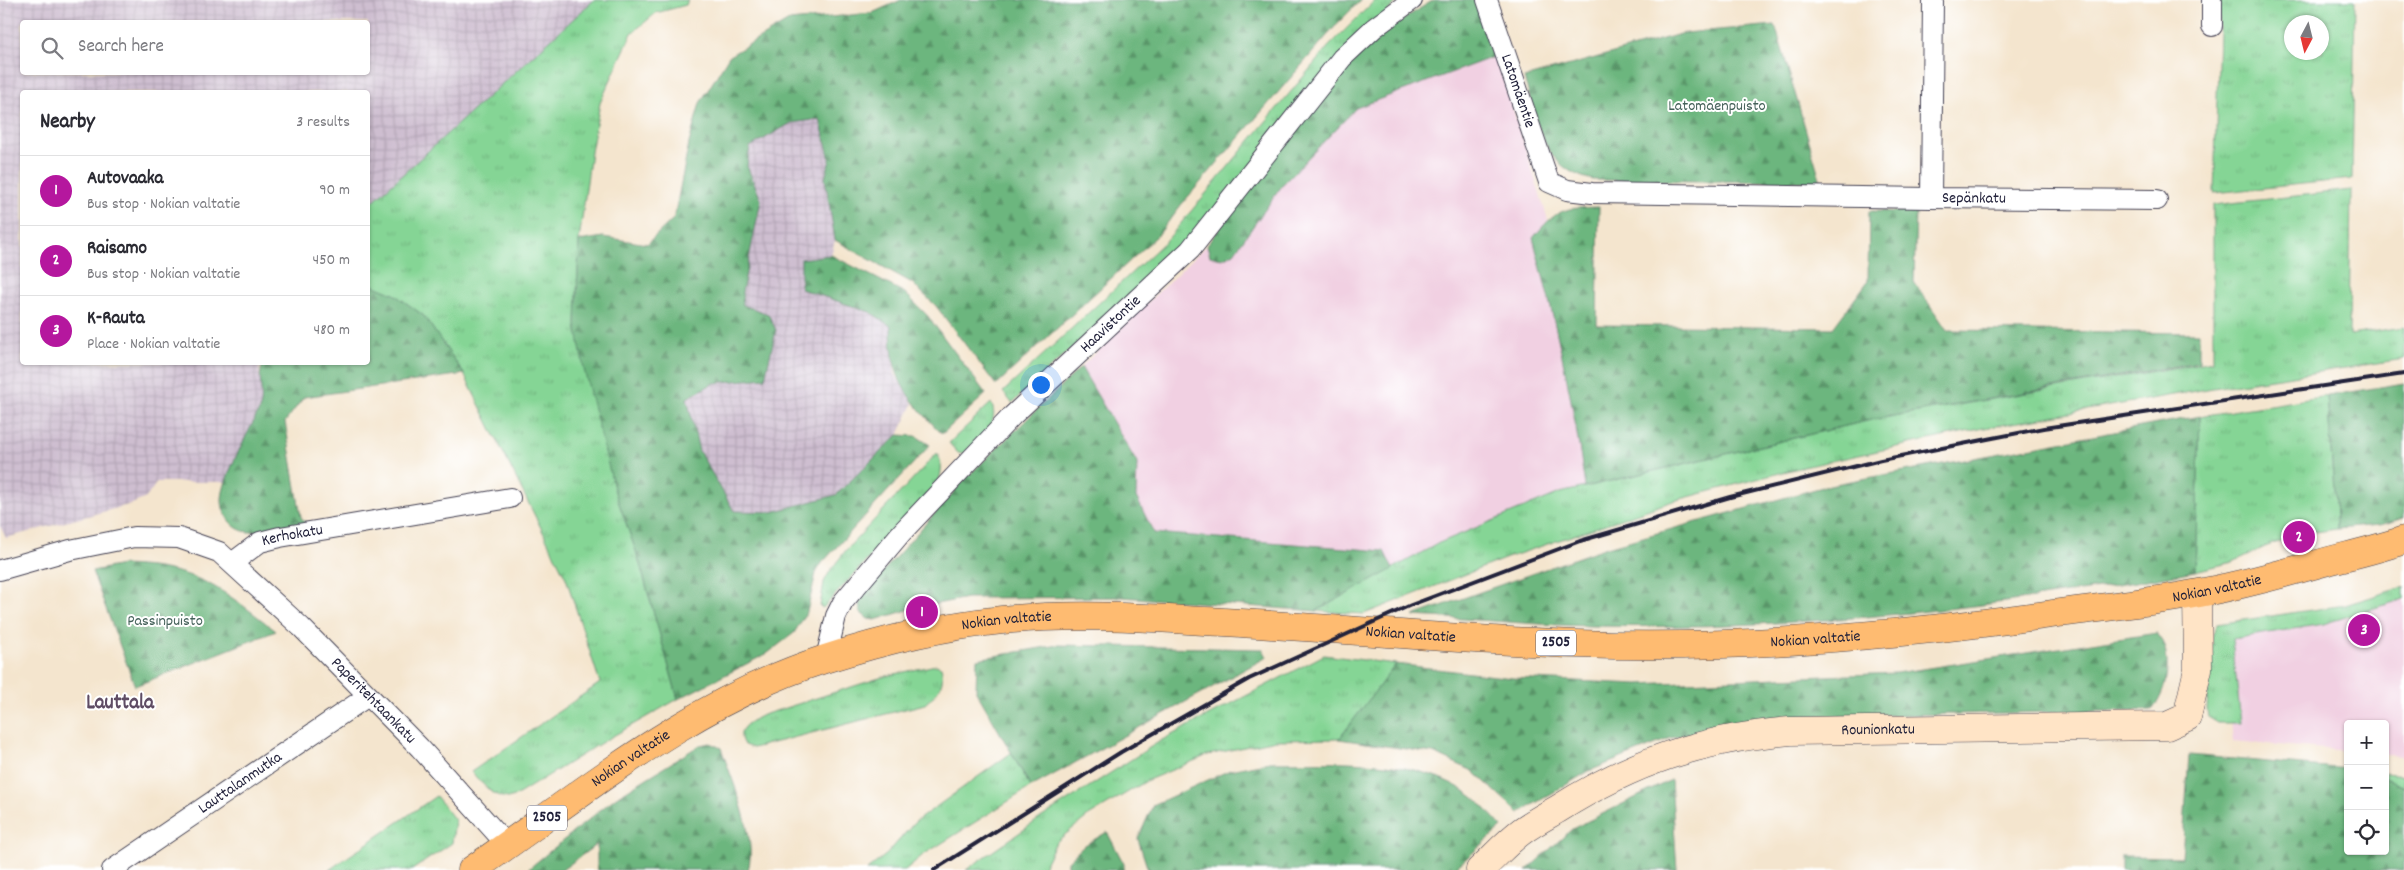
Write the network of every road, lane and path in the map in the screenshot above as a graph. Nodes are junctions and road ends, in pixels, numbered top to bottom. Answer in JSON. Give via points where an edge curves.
{"nodes":[{"id":1,"x":1412,"y":0,"type":"edge"},
{"id":2,"x":1487,"y":0,"type":"edge"},
{"id":3,"x":1933,"y":0,"type":"edge"},
{"id":4,"x":2212,"y":0,"type":"edge"},
{"id":5,"x":2212,"y":26,"type":"dead end"},
{"id":6,"x":1930,"y":198,"type":"junction"},
{"id":7,"x":2157,"y":200,"type":"dead end"},
{"id":8,"x":510,"y":498,"type":"dead end"},
{"id":9,"x":2404,"y":540,"type":"edge"},
{"id":10,"x":232,"y":563,"type":"junction"},
{"id":11,"x":0,"y":570,"type":"edge"},
{"id":12,"x":2197,"y":594,"type":"junction"},
{"id":13,"x":826,"y":658,"type":"junction"},
{"id":14,"x":368,"y":696,"type":"junction"},
{"id":15,"x":507,"y":845,"type":"junction"},
{"id":16,"x":112,"y":870,"type":"edge"},
{"id":17,"x":472,"y":870,"type":"edge"},
{"id":18,"x":1480,"y":870,"type":"edge"}],
"edges":[{"from":1,"to":13,"type":"street","name":"Haavistontie","via":[[1374,28],[1342,58],[1190,250],[1012,416],[902,532],[843,602],[836,616]]},
{"from":2,"to":6,"type":"street","name":"Latomäentie","via":[[1549,182],[1567,190],[1592,193]]},
{"from":3,"to":6,"type":"street","name":"Sepänkatu"},
{"from":4,"to":5,"type":"street"},
{"from":6,"to":7,"type":"street","name":"Sepänkatu"},
{"from":8,"to":10,"type":"street","name":"Kerhokatu","via":[[280,537],[260,542]]},
{"from":9,"to":12,"type":"main road","name":"Nokian valtatie","number":"2505"},
{"from":10,"to":11,"type":"street","via":[[220,552],[179,538],[134,537],[70,550]]},
{"from":10,"to":14,"type":"street","name":"Paperitehtaankatu"},
{"from":12,"to":13,"type":"main road","name":"Nokian valtatie","number":"2505","via":[[2020,619],[1840,639],[1711,645],[1451,639],[1320,627],[1068,617],[1004,620],[924,633]]},
{"from":12,"to":18,"type":"main road","name":"Rounionkatu","via":[[2198,669],[2188,717],[2168,726],[1790,731],[1703,744],[1672,752],[1590,789],[1522,831]]},
{"from":13,"to":15,"type":"main road","name":"Nokian valtatie","number":"2505","via":[[714,706],[620,764]]},
{"from":14,"to":15,"type":"street","name":"Paperitehtaankatu","via":[[420,748]]},
{"from":14,"to":16,"type":"street","name":"Lauttalanmutka"},
{"from":15,"to":17,"type":"main road","name":"Nokian valtatie","number":"2505"}]}
